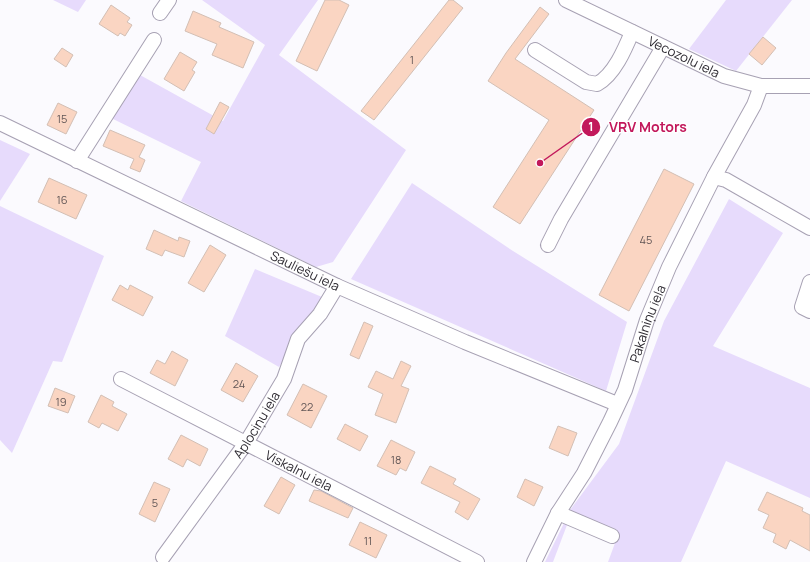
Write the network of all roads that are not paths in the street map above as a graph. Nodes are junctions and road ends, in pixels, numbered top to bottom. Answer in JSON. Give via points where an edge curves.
{"nodes":[{"id":1,"x":169,"y":0,"type":"edge"},
{"id":2,"x":566,"y":0,"type":"edge"},
{"id":3,"x":160,"y":13,"type":"dead end"},
{"id":4,"x":632,"y":32,"type":"junction"},
{"id":5,"x":154,"y":40,"type":"dead end"},
{"id":6,"x":663,"y":47,"type":"junction"},
{"id":7,"x":534,"y":50,"type":"dead end"},
{"id":8,"x":761,"y":86,"type":"junction"},
{"id":9,"x":810,"y":86,"type":"edge"},
{"id":10,"x":0,"y":123,"type":"edge"},
{"id":11,"x":77,"y":161,"type":"junction"},
{"id":12,"x":714,"y":177,"type":"junction"},
{"id":13,"x":810,"y":228,"type":"edge"},
{"id":14,"x":548,"y":245,"type":"dead end"},
{"id":15,"x":810,"y":282,"type":"edge"},
{"id":16,"x":337,"y":286,"type":"junction"},
{"id":17,"x":810,"y":311,"type":"edge"},
{"id":18,"x":120,"y":379,"type":"dead end"},
{"id":19,"x":617,"y":404,"type":"junction"},
{"id":20,"x":246,"y":443,"type":"junction"},
{"id":21,"x":558,"y":513,"type":"junction"},
{"id":22,"x":612,"y":536,"type":"dead end"},
{"id":23,"x":163,"y":557,"type":"dead end"},
{"id":24,"x":477,"y":562,"type":"edge"},
{"id":25,"x":534,"y":562,"type":"edge"}],
"edges":[{"from":1,"to":3,"type":"street"},
{"from":2,"to":4,"type":"street","name":"Vecozolu iela"},
{"from":4,"to":6,"type":"street","name":"Vecozolu iela"},
{"from":4,"to":7,"type":"street","via":[[615,64],[603,81],[597,84],[586,82]]},
{"from":5,"to":11,"type":"street"},
{"from":6,"to":8,"type":"street","name":"Vecozolu iela","via":[[724,76]]},
{"from":6,"to":14,"type":"street"},
{"from":8,"to":9,"type":"street","name":"Vecozolu iela"},
{"from":8,"to":12,"type":"street","name":"Pakalniņu iela","via":[[754,105]]},
{"from":10,"to":11,"type":"street","name":"Sauliešu iela"},
{"from":11,"to":16,"type":"street","name":"Sauliešu iela"},
{"from":12,"to":13,"type":"street","via":[[726,180]]},
{"from":12,"to":19,"type":"street","name":"Pakalniņu iela","via":[[669,267],[647,320],[625,390]]},
{"from":15,"to":17,"type":"street","via":[[802,307]]},
{"from":16,"to":19,"type":"street","name":"Sauliešu iela"},
{"from":16,"to":20,"type":"street","name":"Aplociņu iela","via":[[320,314],[298,339],[284,379]]},
{"from":18,"to":20,"type":"street","name":"Viskalnu iela"},
{"from":19,"to":21,"type":"street","name":"Pakalniņu iela","via":[[584,473]]},
{"from":20,"to":23,"type":"street","name":"Aplociņu iela"},
{"from":20,"to":24,"type":"street","name":"Viskalnu iela"},
{"from":21,"to":22,"type":"street"},
{"from":21,"to":25,"type":"street","name":"Pakalniņu iela"}]}
